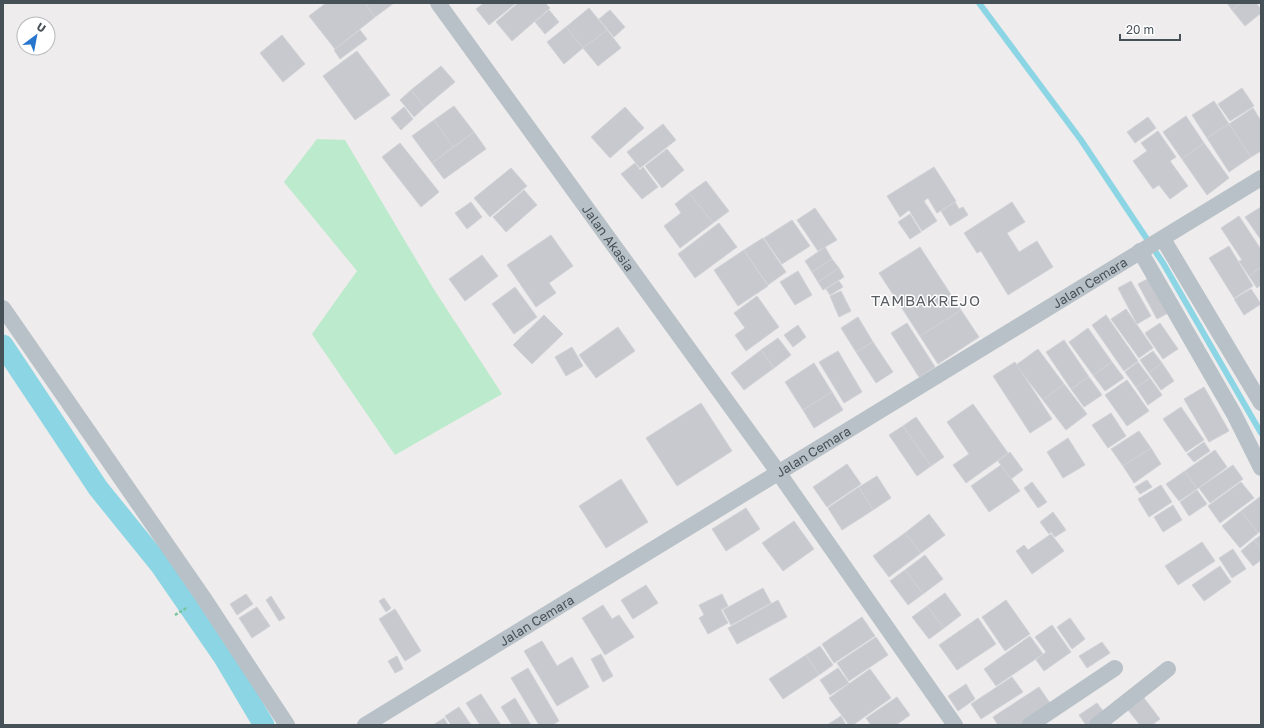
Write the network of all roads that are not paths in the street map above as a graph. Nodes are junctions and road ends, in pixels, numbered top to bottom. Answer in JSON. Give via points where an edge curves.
{"nodes":[{"id":1,"x":438,"y":3,"type":"edge"},
{"id":2,"x":1261,"y":178,"type":"edge"},
{"id":3,"x":1162,"y":239,"type":"junction"},
{"id":4,"x":1143,"y":250,"type":"junction"},
{"id":5,"x":3,"y":308,"type":"edge"},
{"id":6,"x":1261,"y":403,"type":"edge"},
{"id":7,"x":1261,"y":468,"type":"edge"},
{"id":8,"x":778,"y":472,"type":"junction"},
{"id":9,"x":1115,"y":668,"type":"dead end"},
{"id":10,"x":1168,"y":669,"type":"dead end"},
{"id":11,"x":287,"y":725,"type":"edge"},
{"id":12,"x":365,"y":725,"type":"edge"},
{"id":13,"x":955,"y":725,"type":"edge"},
{"id":14,"x":1030,"y":725,"type":"edge"},
{"id":15,"x":1097,"y":725,"type":"edge"}],
"edges":[{"from":1,"to":8,"type":"street","name":"Jalan Akasia"},
{"from":2,"to":3,"type":"street","name":"Jalan Cemara"},
{"from":3,"to":4,"type":"street","name":"Jalan Cemara"},
{"from":3,"to":6,"type":"street"},
{"from":4,"to":7,"type":"street"},
{"from":4,"to":8,"type":"street","name":"Jalan Cemara"},
{"from":5,"to":11,"type":"street","via":[[203,597]]},
{"from":8,"to":12,"type":"street","name":"Jalan Cemara"},
{"from":8,"to":13,"type":"street","name":"Jalan Akasia"},
{"from":9,"to":14,"type":"street"},
{"from":10,"to":15,"type":"street"}]}
